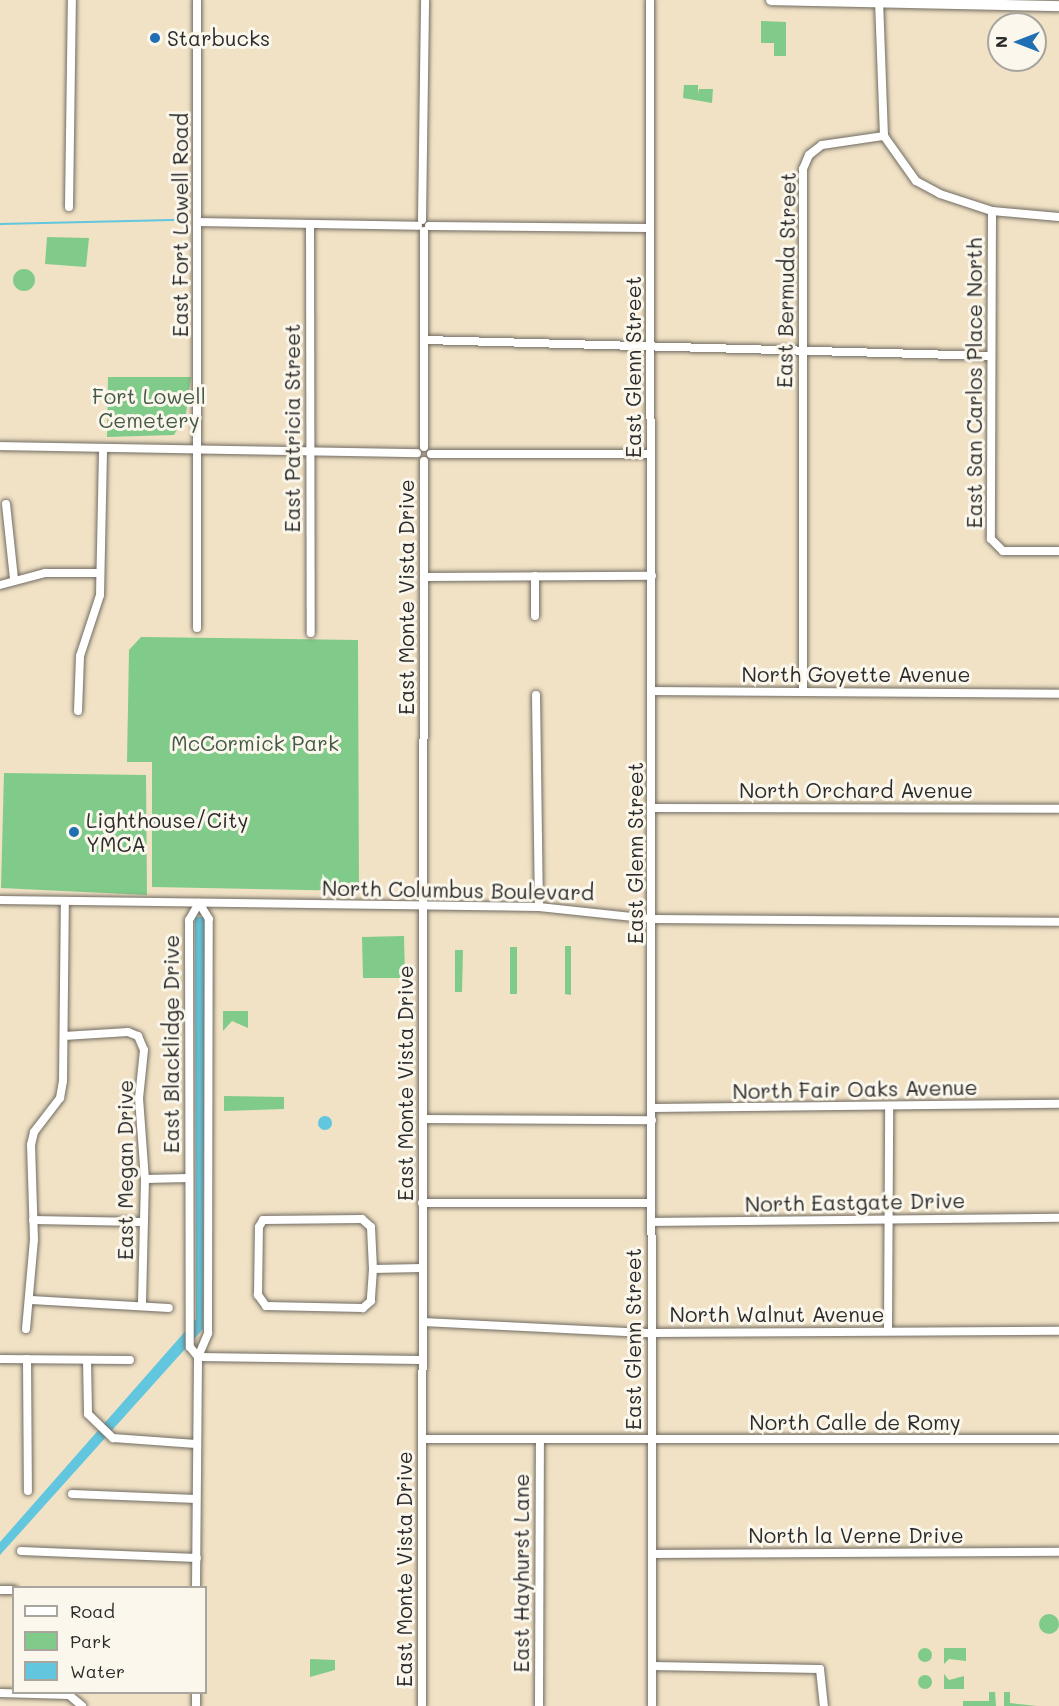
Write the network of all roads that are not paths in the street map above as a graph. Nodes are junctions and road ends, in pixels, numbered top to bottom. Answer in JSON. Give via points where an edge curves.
{"nodes":[{"id":1,"x":72,"y":0,"type":"edge"},
{"id":2,"x":197,"y":0,"type":"edge"},
{"id":3,"x":425,"y":0,"type":"edge"},
{"id":4,"x":651,"y":0,"type":"edge"},
{"id":5,"x":771,"y":0,"type":"edge"},
{"id":6,"x":827,"y":1,"type":"edge"},
{"id":7,"x":879,"y":2,"type":"edge"},
{"id":8,"x":1059,"y":6,"type":"edge"},
{"id":9,"x":884,"y":136,"type":"junction"},
{"id":10,"x":69,"y":207,"type":"dead end"},
{"id":11,"x":993,"y":211,"type":"junction"},
{"id":12,"x":1059,"y":217,"type":"edge"},
{"id":13,"x":197,"y":222,"type":"junction"},
{"id":14,"x":310,"y":224,"type":"junction"},
{"id":15,"x":423,"y":226,"type":"junction"},
{"id":16,"x":650,"y":228,"type":"junction"},
{"id":17,"x":425,"y":340,"type":"junction"},
{"id":18,"x":652,"y":346,"type":"junction"},
{"id":19,"x":802,"y":351,"type":"junction"},
{"id":20,"x":991,"y":356,"type":"junction"},
{"id":21,"x":0,"y":446,"type":"edge"},
{"id":22,"x":424,"y":447,"type":"junction"},
{"id":23,"x":102,"y":448,"type":"junction"},
{"id":24,"x":198,"y":450,"type":"junction"},
{"id":25,"x":310,"y":450,"type":"junction"},
{"id":26,"x":417,"y":453,"type":"junction"},
{"id":27,"x":431,"y":454,"type":"junction"},
{"id":28,"x":651,"y":454,"type":"junction"},
{"id":29,"x":424,"y":461,"type":"junction"},
{"id":30,"x":6,"y":504,"type":"dead end"},
{"id":31,"x":1059,"y":551,"type":"edge"},
{"id":32,"x":100,"y":573,"type":"junction"},
{"id":33,"x":535,"y":576,"type":"junction"},
{"id":34,"x":652,"y":576,"type":"junction"},
{"id":35,"x":425,"y":577,"type":"junction"},
{"id":36,"x":15,"y":579,"type":"junction"},
{"id":37,"x":0,"y":585,"type":"edge"},
{"id":38,"x":535,"y":616,"type":"dead end"},
{"id":39,"x":197,"y":628,"type":"dead end"},
{"id":40,"x":311,"y":633,"type":"dead end"},
{"id":41,"x":653,"y":691,"type":"junction"},
{"id":42,"x":803,"y":692,"type":"junction"},
{"id":43,"x":1059,"y":694,"type":"edge"},
{"id":44,"x":536,"y":695,"type":"dead end"},
{"id":45,"x":78,"y":711,"type":"dead end"},
{"id":46,"x":653,"y":808,"type":"junction"},
{"id":47,"x":1059,"y":809,"type":"edge"},
{"id":48,"x":0,"y":900,"type":"edge"},
{"id":49,"x":64,"y":901,"type":"junction"},
{"id":50,"x":199,"y":903,"type":"junction"},
{"id":51,"x":424,"y":906,"type":"junction"},
{"id":52,"x":539,"y":907,"type":"junction"},
{"id":53,"x":652,"y":919,"type":"junction"},
{"id":54,"x":1059,"y":921,"type":"edge"},
{"id":55,"x":64,"y":1036,"type":"junction"},
{"id":56,"x":1059,"y":1104,"type":"edge"},
{"id":57,"x":889,"y":1107,"type":"junction"},
{"id":58,"x":652,"y":1108,"type":"junction"},
{"id":59,"x":423,"y":1119,"type":"junction"},
{"id":60,"x":652,"y":1120,"type":"junction"},
{"id":61,"x":189,"y":1178,"type":"junction"},
{"id":62,"x":145,"y":1179,"type":"junction"},
{"id":63,"x":422,"y":1203,"type":"junction"},
{"id":64,"x":651,"y":1203,"type":"junction"},
{"id":65,"x":1059,"y":1218,"type":"edge"},
{"id":66,"x":889,"y":1219,"type":"junction"},
{"id":67,"x":33,"y":1220,"type":"junction"},
{"id":68,"x":142,"y":1222,"type":"junction"},
{"id":69,"x":651,"y":1222,"type":"junction"},
{"id":70,"x":422,"y":1268,"type":"junction"},
{"id":71,"x":373,"y":1269,"type":"junction"},
{"id":72,"x":31,"y":1300,"type":"junction"},
{"id":73,"x":142,"y":1305,"type":"junction"},
{"id":74,"x":169,"y":1308,"type":"dead end"},
{"id":75,"x":423,"y":1322,"type":"junction"},
{"id":76,"x":26,"y":1329,"type":"dead end"},
{"id":77,"x":888,"y":1331,"type":"junction"},
{"id":78,"x":1059,"y":1331,"type":"edge"},
{"id":79,"x":651,"y":1333,"type":"junction"},
{"id":80,"x":198,"y":1357,"type":"junction"},
{"id":81,"x":0,"y":1359,"type":"edge"},
{"id":82,"x":27,"y":1359,"type":"junction"},
{"id":83,"x":87,"y":1360,"type":"junction"},
{"id":84,"x":130,"y":1360,"type":"dead end"},
{"id":85,"x":422,"y":1360,"type":"junction"},
{"id":86,"x":422,"y":1439,"type":"junction"},
{"id":87,"x":1059,"y":1439,"type":"edge"},
{"id":88,"x":540,"y":1440,"type":"junction"},
{"id":89,"x":651,"y":1441,"type":"junction"},
{"id":90,"x":196,"y":1444,"type":"junction"},
{"id":91,"x":28,"y":1491,"type":"dead end"},
{"id":92,"x":72,"y":1494,"type":"dead end"},
{"id":93,"x":196,"y":1499,"type":"junction"},
{"id":94,"x":21,"y":1551,"type":"dead end"},
{"id":95,"x":1059,"y":1552,"type":"edge"},
{"id":96,"x":652,"y":1554,"type":"junction"},
{"id":97,"x":197,"y":1558,"type":"junction"},
{"id":98,"x":196,"y":1586,"type":"edge"},
{"id":99,"x":652,"y":1666,"type":"junction"},
{"id":100,"x":34,"y":1694,"type":"edge"},
{"id":101,"x":82,"y":1705,"type":"edge"},
{"id":102,"x":422,"y":1706,"type":"edge"},
{"id":103,"x":539,"y":1706,"type":"edge"},
{"id":104,"x":652,"y":1706,"type":"edge"},
{"id":105,"x":824,"y":1706,"type":"edge"}],
"edges":[{"from":1,"to":10,"type":"street"},
{"from":2,"to":13,"type":"street","name":"East Fort Lowell Road"},
{"from":3,"to":15,"type":"street"},
{"from":4,"to":16,"type":"street","name":"East Glenn Street"},
{"from":5,"to":6,"type":"main road"},
{"from":6,"to":7,"type":"main road"},
{"from":7,"to":8,"type":"main road"},
{"from":7,"to":9,"type":"street"},
{"from":9,"to":11,"type":"street","via":[[916,181]]},
{"from":9,"to":19,"type":"street","name":"East Bermuda Street","via":[[822,145],[803,169]]},
{"from":11,"to":12,"type":"street"},
{"from":11,"to":20,"type":"street","name":"East San Carlos Place North"},
{"from":13,"to":14,"type":"street"},
{"from":13,"to":24,"type":"street","name":"East Fort Lowell Road"},
{"from":14,"to":15,"type":"street"},
{"from":14,"to":25,"type":"street","name":"East Patricia Street"},
{"from":15,"to":16,"type":"street"},
{"from":15,"to":17,"type":"street"},
{"from":16,"to":18,"type":"street","name":"East Glenn Street"},
{"from":17,"to":18,"type":"street"},
{"from":17,"to":22,"type":"street"},
{"from":18,"to":19,"type":"street"},
{"from":18,"to":28,"type":"street","name":"East Glenn Street"},
{"from":19,"to":20,"type":"street"},
{"from":19,"to":42,"type":"street","name":"East Bermuda Street"},
{"from":20,"to":31,"type":"street","name":"East San Carlos Place North","via":[[991,539],[1003,551]]},
{"from":21,"to":23,"type":"street"},
{"from":22,"to":26,"type":"street"},
{"from":22,"to":27,"type":"street"},
{"from":23,"to":24,"type":"street"},
{"from":23,"to":32,"type":"street"},
{"from":24,"to":25,"type":"street"},
{"from":24,"to":39,"type":"street"},
{"from":25,"to":26,"type":"street"},
{"from":25,"to":40,"type":"street","name":"East Patricia Street"},
{"from":26,"to":29,"type":"street"},
{"from":27,"to":28,"type":"street"},
{"from":27,"to":29,"type":"street"},
{"from":28,"to":34,"type":"street","name":"East Glenn Street"},
{"from":29,"to":35,"type":"street","name":"East Monte Vista Drive"},
{"from":30,"to":36,"type":"street"},
{"from":32,"to":36,"type":"street"},
{"from":32,"to":45,"type":"street","via":[[98,605],[80,656]]},
{"from":33,"to":34,"type":"street"},
{"from":33,"to":35,"type":"street"},
{"from":33,"to":38,"type":"street"},
{"from":34,"to":41,"type":"street","name":"East Glenn Street"},
{"from":35,"to":51,"type":"street","name":"East Monte Vista Drive"},
{"from":36,"to":37,"type":"street"},
{"from":41,"to":42,"type":"street","name":"North Goyette Avenue"},
{"from":41,"to":46,"type":"street","name":"East Glenn Street"},
{"from":42,"to":43,"type":"street","name":"North Goyette Avenue"},
{"from":44,"to":52,"type":"street"},
{"from":46,"to":47,"type":"street","name":"North Orchard Avenue"},
{"from":46,"to":53,"type":"street","name":"East Glenn Street"},
{"from":48,"to":49,"type":"street","name":"North Columbus Boulevard"},
{"from":49,"to":50,"type":"street","name":"North Columbus Boulevard"},
{"from":49,"to":55,"type":"street"},
{"from":50,"to":51,"type":"street","name":"North Columbus Boulevard"},
{"from":50,"to":61,"type":"street","name":"East Blacklidge Drive","via":[[189,920]]},
{"from":50,"to":80,"type":"street","name":"East Blacklidge Drive","via":[[208,919],[208,1333]]},
{"from":51,"to":52,"type":"street","name":"North Columbus Boulevard"},
{"from":51,"to":59,"type":"street","name":"East Monte Vista Drive"},
{"from":52,"to":53,"type":"street","name":"North Columbus Boulevard"},
{"from":53,"to":54,"type":"street","name":"North Columbus Boulevard"},
{"from":53,"to":58,"type":"street","name":"East Glenn Street"},
{"from":55,"to":62,"type":"street","name":"East Megan Drive","via":[[129,1032],[138,1036],[144,1050],[139,1098]]},
{"from":55,"to":67,"type":"street","via":[[60,1098],[34,1132],[31,1145]]},
{"from":56,"to":57,"type":"street","name":"North Fair Oaks Avenue"},
{"from":57,"to":58,"type":"street","name":"North Fair Oaks Avenue"},
{"from":57,"to":66,"type":"street"},
{"from":58,"to":60,"type":"street","name":"East Glenn Street"},
{"from":59,"to":60,"type":"street"},
{"from":59,"to":63,"type":"street","name":"East Monte Vista Drive"},
{"from":60,"to":64,"type":"street","name":"East Glenn Street"},
{"from":61,"to":62,"type":"street"},
{"from":61,"to":80,"type":"street","name":"East Blacklidge Drive","via":[[190,1347]]},
{"from":62,"to":68,"type":"street","name":"East Megan Drive"},
{"from":63,"to":64,"type":"street"},
{"from":63,"to":70,"type":"street","name":"East Monte Vista Drive"},
{"from":64,"to":69,"type":"street","name":"East Glenn Street"},
{"from":65,"to":66,"type":"street","name":"North Eastgate Drive"},
{"from":66,"to":69,"type":"street","name":"North Eastgate Drive"},
{"from":66,"to":77,"type":"street"},
{"from":67,"to":68,"type":"street"},
{"from":67,"to":72,"type":"street"},
{"from":68,"to":73,"type":"street","name":"East Megan Drive"},
{"from":69,"to":79,"type":"street","name":"East Glenn Street"},
{"from":70,"to":71,"type":"street"},
{"from":70,"to":75,"type":"street","name":"East Monte Vista Drive"},
{"from":71,"to":71,"type":"street","via":[[371,1301],[363,1308],[266,1306],[258,1296],[259,1227],[263,1220],[362,1219],[371,1227]]},
{"from":72,"to":73,"type":"street"},
{"from":72,"to":76,"type":"street"},
{"from":73,"to":74,"type":"street"},
{"from":75,"to":79,"type":"street","name":"North Walnut Avenue"},
{"from":75,"to":85,"type":"street","name":"East Monte Vista Drive"},
{"from":77,"to":78,"type":"street","name":"North Walnut Avenue"},
{"from":77,"to":79,"type":"street","name":"North Walnut Avenue"},
{"from":79,"to":89,"type":"street","name":"East Glenn Street"},
{"from":80,"to":85,"type":"street"},
{"from":80,"to":90,"type":"street","name":"East Blacklidge Drive"},
{"from":81,"to":82,"type":"street"},
{"from":82,"to":83,"type":"street"},
{"from":82,"to":91,"type":"street"},
{"from":83,"to":84,"type":"street"},
{"from":83,"to":90,"type":"street","via":[[85,1403],[98,1426],[112,1438]]},
{"from":85,"to":86,"type":"street","name":"East Monte Vista Drive"},
{"from":86,"to":88,"type":"street","name":"North Calle de Romy"},
{"from":86,"to":102,"type":"street","name":"East Monte Vista Drive"},
{"from":87,"to":89,"type":"street","name":"North Calle de Romy"},
{"from":88,"to":89,"type":"street","name":"North Calle de Romy"},
{"from":88,"to":103,"type":"street","name":"East Hayhurst Lane"},
{"from":89,"to":96,"type":"street","name":"East Glenn Street"},
{"from":90,"to":93,"type":"street","name":"East Blacklidge Drive"},
{"from":92,"to":93,"type":"street"},
{"from":93,"to":97,"type":"street","name":"East Blacklidge Drive"},
{"from":94,"to":97,"type":"street"},
{"from":95,"to":96,"type":"street","name":"North la Verne Drive"},
{"from":96,"to":99,"type":"street","name":"East Glenn Street"},
{"from":97,"to":98,"type":"street","name":"East Blacklidge Drive"},
{"from":99,"to":104,"type":"street","name":"East Glenn Street"},
{"from":99,"to":105,"type":"street","via":[[823,1667]]},
{"from":100,"to":101,"type":"street","via":[[69,1695]]}]}
